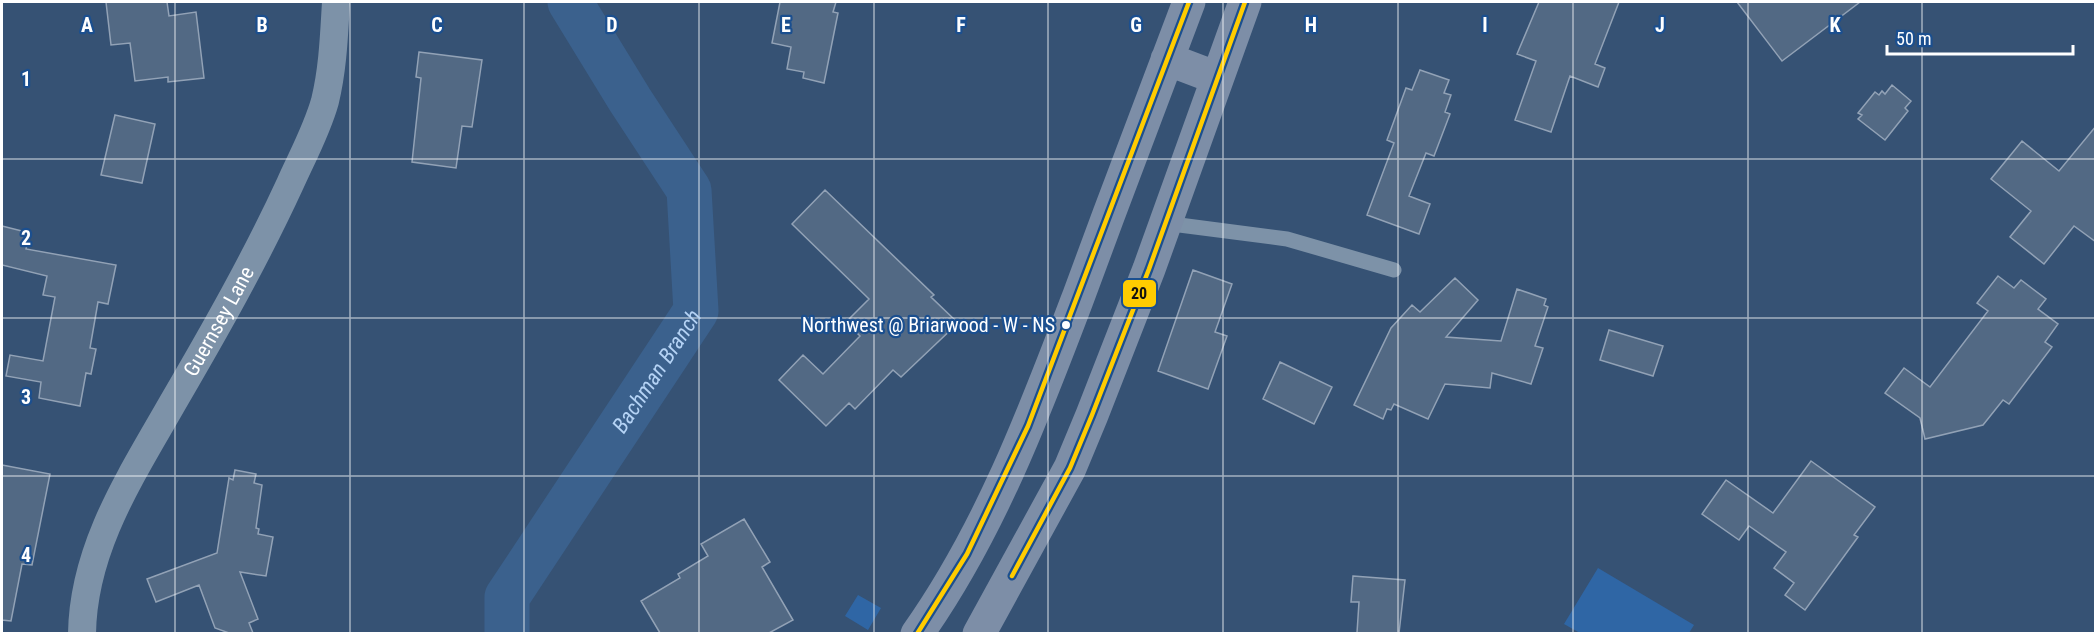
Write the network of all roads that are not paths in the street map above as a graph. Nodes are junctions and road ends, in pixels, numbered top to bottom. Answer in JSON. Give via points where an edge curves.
{"nodes":[{"id":1,"x":336,"y":2,"type":"edge"},
{"id":2,"x":1189,"y":2,"type":"edge"},
{"id":3,"x":1245,"y":2,"type":"edge"},
{"id":4,"x":1167,"y":59,"type":"junction"},
{"id":5,"x":1217,"y":78,"type":"junction"},
{"id":6,"x":1164,"y":223,"type":"junction"},
{"id":7,"x":1394,"y":270,"type":"dead end"},
{"id":8,"x":82,"y":633,"type":"edge"},
{"id":9,"x":917,"y":633,"type":"edge"},
{"id":10,"x":979,"y":633,"type":"edge"}],
"edges":[{"from":1,"to":8,"type":"street","name":"Guernsey Lane","via":[[330,77],[317,125],[269,230],[128,480],[103,533],[85,588]]},
{"from":2,"to":4,"type":"main road"},
{"from":3,"to":5,"type":"main road"},
{"from":4,"to":5,"type":"main road"},
{"from":4,"to":9,"type":"main road","via":[[1047,383],[961,565]]},
{"from":5,"to":6,"type":"main road"},
{"from":6,"to":7,"type":"lane","via":[[1287,239]]},
{"from":6,"to":10,"type":"main road","via":[[1070,468]]}]}
